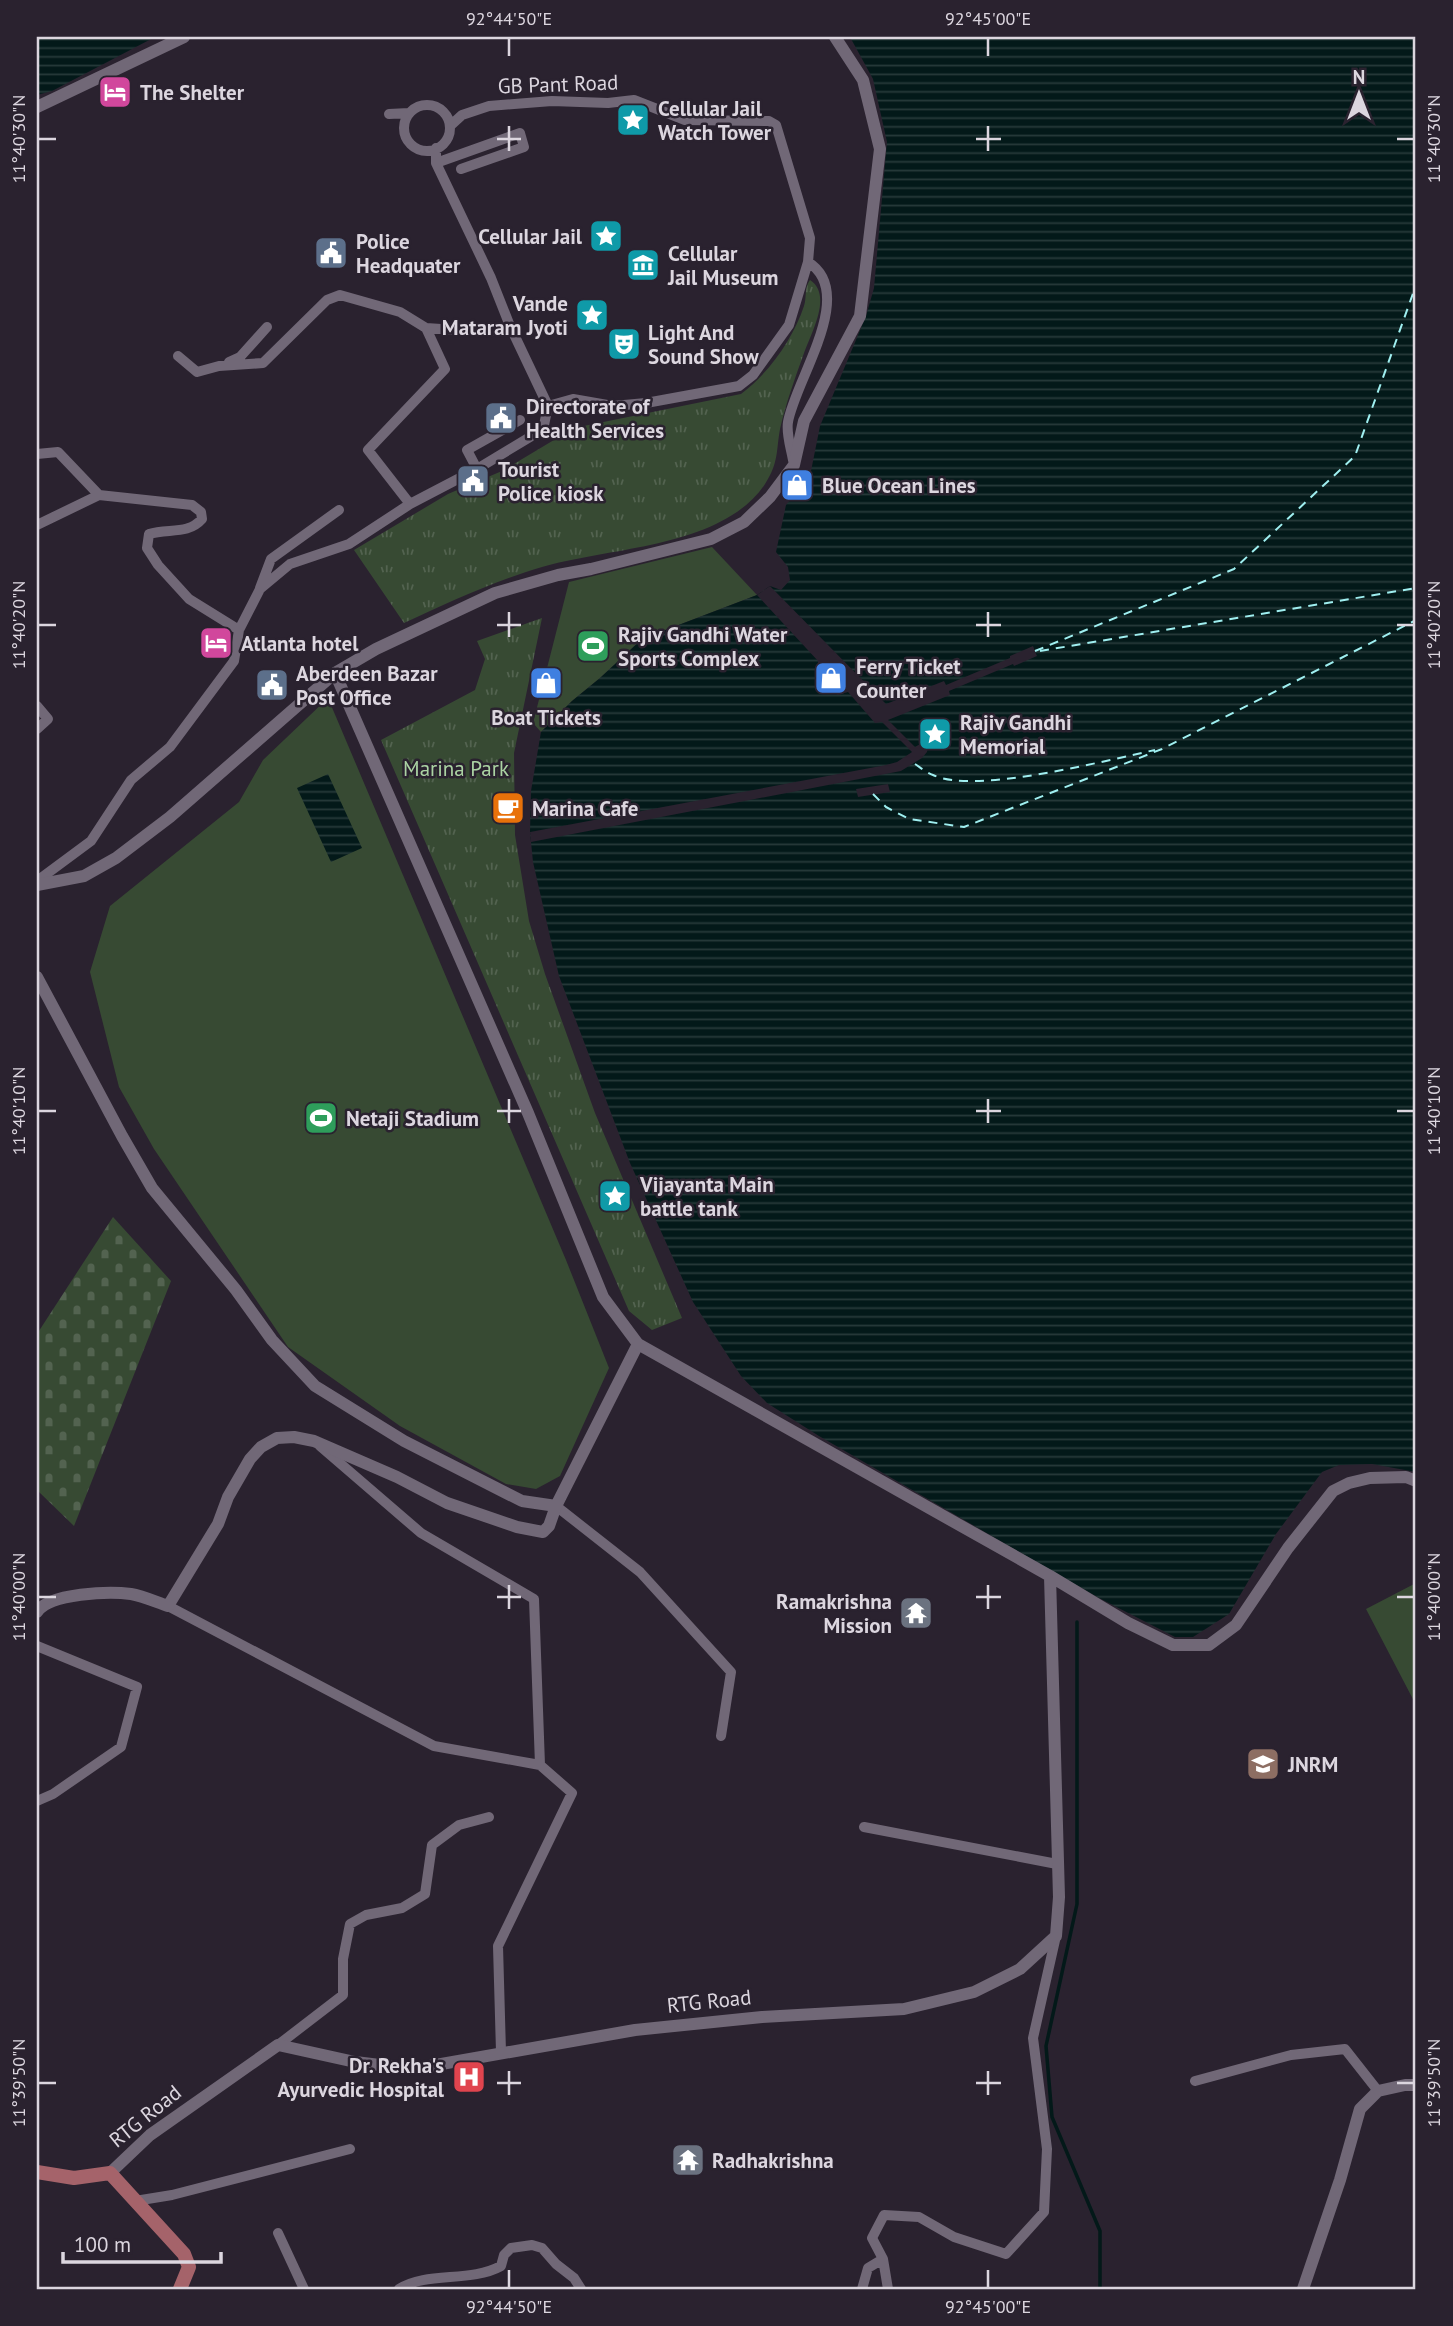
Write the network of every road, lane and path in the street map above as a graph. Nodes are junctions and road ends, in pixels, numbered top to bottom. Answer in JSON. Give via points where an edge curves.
{"nodes":[{"id":1,"x":184,"y":37,"type":"edge"},
{"id":2,"x":835,"y":37,"type":"edge"},
{"id":3,"x":37,"y":107,"type":"edge"},
{"id":4,"x":409,"y":113,"type":"junction"},
{"id":5,"x":389,"y":114,"type":"dead end"},
{"id":6,"x":450,"y":126,"type":"junction"},
{"id":7,"x":436,"y":148,"type":"junction"},
{"id":8,"x":436,"y":163,"type":"junction"},
{"id":9,"x":461,"y":169,"type":"dead end"},
{"id":10,"x":808,"y":262,"type":"junction"},
{"id":11,"x":510,"y":326,"type":"junction"},
{"id":12,"x":267,"y":327,"type":"dead end"},
{"id":13,"x":426,"y":328,"type":"junction"},
{"id":14,"x":178,"y":356,"type":"dead end"},
{"id":15,"x":219,"y":366,"type":"junction"},
{"id":16,"x":548,"y":406,"type":"junction"},
{"id":17,"x":520,"y":420,"type":"dead end"},
{"id":18,"x":37,"y":454,"type":"edge"},
{"id":19,"x":793,"y":465,"type":"junction"},
{"id":20,"x":477,"y":469,"type":"junction"},
{"id":21,"x":99,"y":495,"type":"junction"},
{"id":22,"x":410,"y":504,"type":"junction"},
{"id":23,"x":339,"y":510,"type":"dead end"},
{"id":24,"x":37,"y":525,"type":"edge"},
{"id":25,"x":260,"y":589,"type":"junction"},
{"id":26,"x":239,"y":630,"type":"junction"},
{"id":27,"x":335,"y":673,"type":"junction"},
{"id":28,"x":37,"y":706,"type":"edge"},
{"id":29,"x":37,"y":729,"type":"edge"},
{"id":30,"x":37,"y":883,"type":"edge"},
{"id":31,"x":37,"y":976,"type":"edge"},
{"id":32,"x":638,"y":1344,"type":"junction"},
{"id":33,"x":314,"y":1441,"type":"junction"},
{"id":34,"x":1416,"y":1481,"type":"edge"},
{"id":35,"x":556,"y":1506,"type":"junction"},
{"id":36,"x":1050,"y":1576,"type":"junction"},
{"id":37,"x":168,"y":1606,"type":"junction"},
{"id":38,"x":37,"y":1612,"type":"edge"},
{"id":39,"x":37,"y":1646,"type":"edge"},
{"id":40,"x":721,"y":1736,"type":"dead end"},
{"id":41,"x":541,"y":1765,"type":"junction"},
{"id":42,"x":37,"y":1801,"type":"edge"},
{"id":43,"x":489,"y":1817,"type":"dead end"},
{"id":44,"x":864,"y":1826,"type":"dead end"},
{"id":45,"x":1057,"y":1864,"type":"junction"},
{"id":46,"x":1056,"y":1936,"type":"junction"},
{"id":47,"x":278,"y":2045,"type":"junction"},
{"id":48,"x":501,"y":2052,"type":"junction"},
{"id":49,"x":1195,"y":2081,"type":"dead end"},
{"id":50,"x":1416,"y":2085,"type":"edge"},
{"id":51,"x":1378,"y":2091,"type":"junction"},
{"id":52,"x":350,"y":2149,"type":"dead end"},
{"id":53,"x":37,"y":2172,"type":"edge"},
{"id":54,"x":110,"y":2173,"type":"junction"},
{"id":55,"x":135,"y":2201,"type":"junction"},
{"id":56,"x":278,"y":2233,"type":"dead end"},
{"id":57,"x":883,"y":2259,"type":"junction"},
{"id":58,"x":180,"y":2289,"type":"edge"},
{"id":59,"x":304,"y":2289,"type":"edge"},
{"id":60,"x":399,"y":2289,"type":"edge"},
{"id":61,"x":581,"y":2289,"type":"edge"},
{"id":62,"x":862,"y":2289,"type":"edge"},
{"id":63,"x":888,"y":2289,"type":"edge"},
{"id":64,"x":1303,"y":2289,"type":"edge"}],
"edges":[{"from":1,"to":3,"type":"main road"},
{"from":2,"to":19,"type":"main road","via":[[863,80],[880,149],[860,316],[804,421]]},
{"from":4,"to":5,"type":"street"},
{"from":4,"to":6,"type":"street","via":[[422,105],[438,107]]},
{"from":4,"to":7,"type":"street","via":[[404,127],[408,142],[421,150]]},
{"from":6,"to":7,"type":"street","name":"GB Pant Road","via":[[446,139]]},
{"from":6,"to":10,"type":"street","name":"GB Pant Road","via":[[462,115],[489,106],[552,101],[635,100],[685,120],[769,121],[776,125],[810,238]]},
{"from":7,"to":8,"type":"street"},
{"from":8,"to":9,"type":"street","via":[[520,133],[524,147]]},
{"from":8,"to":11,"type":"street"},
{"from":10,"to":16,"type":"street","name":"GB Pant Road","via":[[789,325],[753,375],[739,386],[639,404],[613,406],[573,399]]},
{"from":10,"to":19,"type":"street","via":[[817,267],[826,285],[828,312],[788,425]]},
{"from":11,"to":13,"type":"street","via":[[486,332]]},
{"from":11,"to":16,"type":"street"},
{"from":12,"to":15,"type":"street","via":[[240,357]]},
{"from":13,"to":15,"type":"street","via":[[400,312],[340,295],[327,300],[263,363]]},
{"from":13,"to":22,"type":"street","via":[[445,369],[368,450]]},
{"from":14,"to":15,"type":"street","via":[[197,372]]},
{"from":16,"to":20,"type":"street","via":[[544,425]]},
{"from":17,"to":20,"type":"street","via":[[467,450]]},
{"from":18,"to":21,"type":"street","via":[[58,452]]},
{"from":19,"to":27,"type":"main road","via":[[744,522],[711,539],[495,593]]},
{"from":20,"to":22,"type":"street"},
{"from":21,"to":24,"type":"street"},
{"from":21,"to":26,"type":"street","via":[[192,505],[201,512],[202,519],[195,526],[149,534],[147,548],[190,599]]},
{"from":22,"to":25,"type":"street","via":[[349,544],[290,564]]},
{"from":23,"to":25,"type":"street","via":[[271,559]]},
{"from":25,"to":26,"type":"street"},
{"from":26,"to":30,"type":"street","via":[[234,661],[170,747],[131,780],[91,841]]},
{"from":27,"to":30,"type":"main road","via":[[170,817],[116,858],[84,876]]},
{"from":27,"to":32,"type":"main road","via":[[528,1113],[603,1297]]},
{"from":28,"to":29,"type":"street","via":[[47,719]]},
{"from":31,"to":35,"type":"main road","via":[[152,1188],[272,1340],[315,1386],[404,1441],[522,1501]]},
{"from":32,"to":35,"type":"main road"},
{"from":32,"to":36,"type":"main road"},
{"from":33,"to":35,"type":"main road","via":[[447,1503],[517,1527],[542,1532]]},
{"from":33,"to":37,"type":"main road","via":[[277,1438],[250,1459],[218,1524]]},
{"from":33,"to":41,"type":"street","via":[[421,1533],[534,1599]]},
{"from":34,"to":36,"type":"main road","via":[[1370,1478],[1333,1491],[1236,1625],[1209,1645],[1173,1645]]},
{"from":35,"to":40,"type":"street","via":[[640,1572],[731,1672]]},
{"from":36,"to":45,"type":"main road"},
{"from":37,"to":38,"type":"main road","via":[[132,1594],[104,1593],[56,1598]]},
{"from":37,"to":41,"type":"street","via":[[434,1746]]},
{"from":39,"to":42,"type":"street","via":[[137,1687],[121,1747]]},
{"from":41,"to":48,"type":"street","via":[[572,1793],[498,1945]]},
{"from":43,"to":47,"type":"street","via":[[459,1825],[432,1845],[425,1894],[402,1908],[366,1914],[350,1924],[343,1959],[343,1995]]},
{"from":44,"to":45,"type":"street"},
{"from":45,"to":46,"type":"main road"},
{"from":46,"to":48,"type":"main road","name":"RTG Road","via":[[1020,1969],[974,1992],[904,2009],[635,2030]]},
{"from":46,"to":57,"type":"street","via":[[1033,2038],[1047,2149],[1044,2212],[1006,2254],[954,2237],[919,2217],[884,2215],[872,2238]]},
{"from":47,"to":48,"type":"main road","name":"RTG Road","via":[[412,2069]]},
{"from":47,"to":54,"type":"main road","name":"RTG Road","via":[[150,2135]]},
{"from":49,"to":51,"type":"street","via":[[1291,2055],[1345,2049]]},
{"from":50,"to":51,"type":"main road"},
{"from":51,"to":64,"type":"main road","via":[[1360,2109]]},
{"from":52,"to":55,"type":"street"},
{"from":53,"to":54,"type":"main road","name":"RTG Road","via":[[74,2178]]},
{"from":54,"to":55,"type":"main road"},
{"from":55,"to":58,"type":"main road","via":[[189,2263]]},
{"from":56,"to":59,"type":"street"},
{"from":57,"to":62,"type":"street","via":[[867,2268]]},
{"from":57,"to":63,"type":"street"},
{"from":60,"to":61,"type":"street","via":[[411,2283],[489,2273],[501,2266],[511,2248],[532,2245],[542,2248]]}]}
